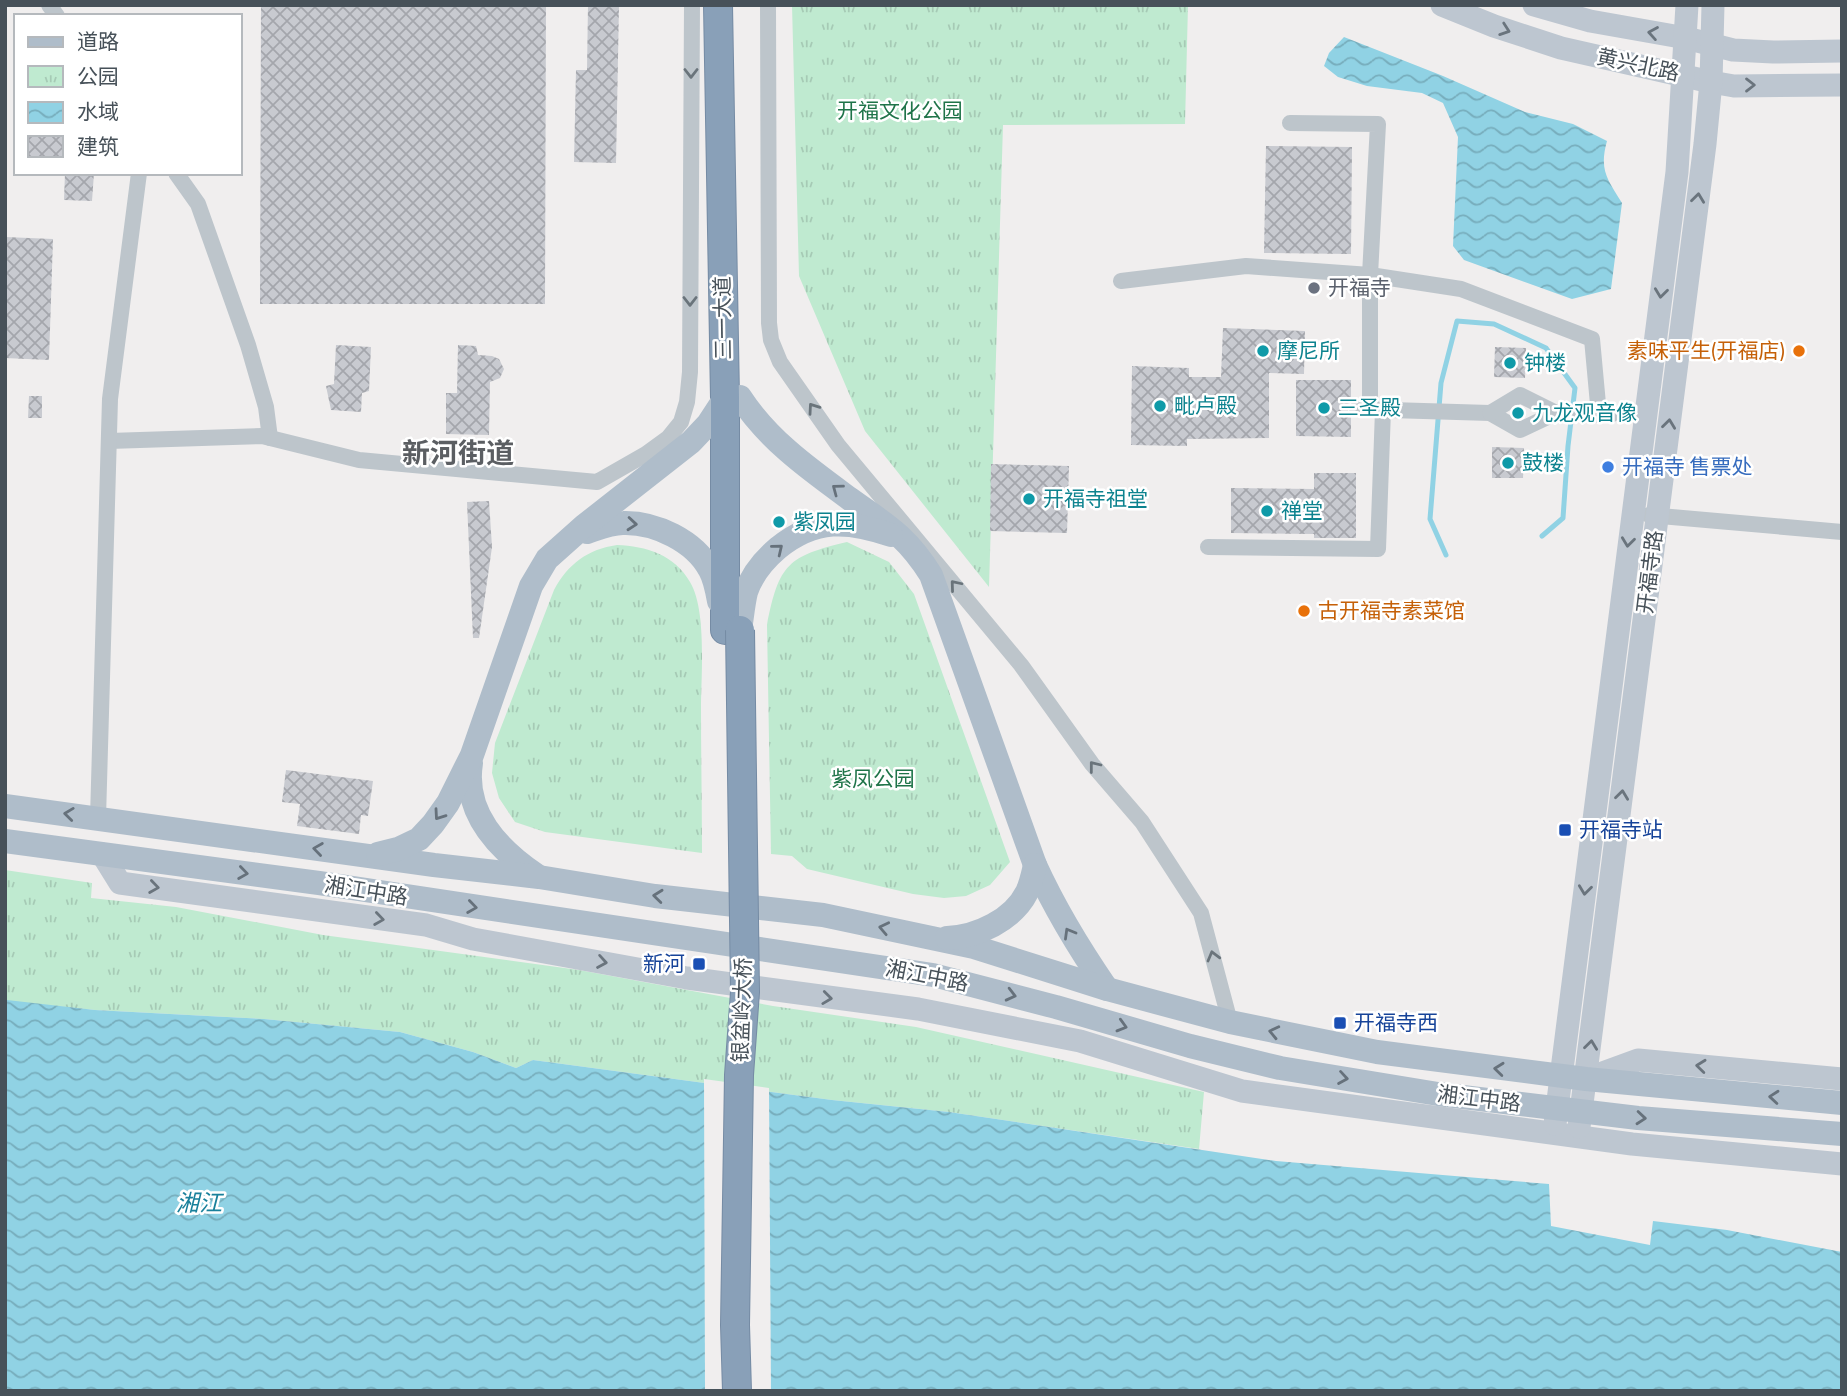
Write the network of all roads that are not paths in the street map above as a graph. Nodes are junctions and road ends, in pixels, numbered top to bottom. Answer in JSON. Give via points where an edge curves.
{"nodes":[{"id":1,"x":692,"y":5,"type":"edge"},
{"id":2,"x":718,"y":5,"type":"edge"},
{"id":3,"x":735,"y":5,"type":"edge"},
{"id":4,"x":768,"y":5,"type":"edge"},
{"id":5,"x":1442,"y":5,"type":"edge"},
{"id":6,"x":1534,"y":5,"type":"edge"},
{"id":7,"x":1687,"y":5,"type":"edge"},
{"id":8,"x":1713,"y":5,"type":"edge"},
{"id":9,"x":1686,"y":38,"type":"junction"},
{"id":10,"x":1712,"y":45,"type":"junction"},
{"id":11,"x":1842,"y":51,"type":"edge"},
{"id":12,"x":1684,"y":74,"type":"junction"},
{"id":13,"x":1710,"y":82,"type":"junction"},
{"id":14,"x":1842,"y":85,"type":"edge"},
{"id":15,"x":1290,"y":123,"type":"dead end"},
{"id":16,"x":139,"y":175,"type":"edge"},
{"id":17,"x":177,"y":175,"type":"edge"},
{"id":18,"x":1370,"y":275,"type":"junction"},
{"id":19,"x":1121,"y":281,"type":"dead end"},
{"id":20,"x":732,"y":398,"type":"junction"},
{"id":21,"x":1370,"y":410,"type":"junction"},
{"id":22,"x":1490,"y":413,"type":"junction"},
{"id":23,"x":1556,"y":414,"type":"junction"},
{"id":24,"x":270,"y":439,"type":"junction"},
{"id":25,"x":109,"y":441,"type":"junction"},
{"id":26,"x":1632,"y":513,"type":"junction"},
{"id":27,"x":1657,"y":516,"type":"junction"},
{"id":28,"x":1842,"y":532,"type":"edge"},
{"id":29,"x":567,"y":541,"type":"junction"},
{"id":30,"x":910,"y":545,"type":"junction"},
{"id":31,"x":1208,"y":547,"type":"dead end"},
{"id":32,"x":733,"y":630,"type":"junction"},
{"id":33,"x":472,"y":755,"type":"junction"},
{"id":34,"x":5,"y":806,"type":"edge"},
{"id":35,"x":98,"y":818,"type":"junction"},
{"id":36,"x":5,"y":841,"type":"edge"},
{"id":37,"x":102,"y":854,"type":"junction"},
{"id":38,"x":370,"y":856,"type":"junction"},
{"id":39,"x":1035,"y":865,"type":"junction"},
{"id":40,"x":539,"y":877,"type":"junction"},
{"id":41,"x":405,"y":897,"type":"junction"},
{"id":42,"x":935,"y":938,"type":"junction"},
{"id":43,"x":473,"y":939,"type":"junction"},
{"id":44,"x":1107,"y":989,"type":"junction"},
{"id":45,"x":1230,"y":1022,"type":"junction"},
{"id":46,"x":1574,"y":1077,"type":"junction"},
{"id":47,"x":1842,"y":1079,"type":"edge"},
{"id":48,"x":1842,"y":1103,"type":"edge"},
{"id":49,"x":1569,"y":1110,"type":"junction"},
{"id":50,"x":1553,"y":1134,"type":"junction"},
{"id":51,"x":1842,"y":1134,"type":"edge"},
{"id":52,"x":1578,"y":1137,"type":"junction"},
{"id":53,"x":1842,"y":1164,"type":"edge"},
{"id":54,"x":721,"y":1391,"type":"edge"},
{"id":55,"x":737,"y":1391,"type":"edge"}],
"edges":[{"from":1,"to":24,"type":"street","one_way":true,"via":[[690,372],[681,422],[668,438],[597,482],[359,460]]},
{"from":2,"to":20,"type":"highway","name":"三一大道"},
{"from":3,"to":20,"type":"highway","name":"三一大道"},
{"from":45,"to":4,"type":"street","one_way":true,"via":[[1201,913],[1142,822],[1092,764],[1021,665],[838,445],[780,362],[769,323]]},
{"from":5,"to":12,"type":"main road","name":"黄兴北路","one_way":true,"via":[[1561,48]]},
{"from":9,"to":6,"type":"main road","name":"黄兴北路","one_way":true,"via":[[1590,21]]},
{"from":7,"to":9,"type":"main road","name":"开福寺路"},
{"from":8,"to":10,"type":"main road","name":"开福寺路"},
{"from":9,"to":10,"type":"main road","name":"黄兴北路"},
{"from":9,"to":12,"type":"main road","name":"开福寺路"},
{"from":10,"to":11,"type":"main road","name":"黄兴北路","via":[[1773,52]]},
{"from":10,"to":13,"type":"main road","name":"开福寺路"},
{"from":12,"to":13,"type":"main road","name":"黄兴北路"},
{"from":12,"to":26,"type":"main road","name":"开福寺路","one_way":true,"via":[[1677,172]]},
{"from":13,"to":14,"type":"main road","name":"黄兴北路","one_way":true},
{"from":27,"to":13,"type":"main road","name":"开福寺路","one_way":true},
{"from":15,"to":18,"type":"street","via":[[1378,124]]},
{"from":16,"to":25,"type":"street","via":[[111,387]]},
{"from":17,"to":24,"type":"street","via":[[198,204],[248,345]]},
{"from":18,"to":19,"type":"street","via":[[1246,266]]},
{"from":18,"to":21,"type":"street"},
{"from":18,"to":23,"type":"street","via":[[1461,289],[1592,339],[1600,415]]},
{"from":20,"to":29,"type":"main road","via":[[691,442]]},
{"from":30,"to":20,"type":"main road","one_way":true,"via":[[782,447]]},
{"from":20,"to":32,"type":"highway","name":"三一大道"},
{"from":21,"to":22,"type":"street"},
{"from":21,"to":31,"type":"street","via":[[1378,549]]},
{"from":22,"to":23,"type":"street","via":[[1520,430]]},
{"from":22,"to":23,"type":"street","via":[[1520,395]]},
{"from":24,"to":25,"type":"street"},
{"from":25,"to":35,"type":"street"},
{"from":26,"to":27,"type":"street"},
{"from":26,"to":46,"type":"main road","name":"开福寺路","one_way":true},
{"from":27,"to":28,"type":"street"},
{"from":46,"to":27,"type":"main road","name":"开福寺路","one_way":true},
{"from":29,"to":32,"type":"main road","one_way":true,"via":[[621,523],[650,526],[678,538],[709,566]]},
{"from":29,"to":33,"type":"main road","via":[[547,559],[531,586]]},
{"from":32,"to":30,"type":"main road","one_way":true,"via":[[754,573],[767,557],[805,530],[851,524]]},
{"from":30,"to":39,"type":"main road","via":[[931,575],[944,606]]},
{"from":32,"to":54,"type":"highway","name":"银盆岭大桥","via":[[721,1073]]},
{"from":32,"to":55,"type":"highway","name":"银盆岭大桥","bridge":true,"via":[[745,992],[739,1075]]},
{"from":33,"to":38,"type":"main road","one_way":true,"via":[[447,803],[419,839]]},
{"from":33,"to":40,"type":"main road","via":[[471,791],[485,830],[514,860]]},
{"from":35,"to":34,"type":"main road","name":"湘江中路","one_way":true},
{"from":38,"to":35,"type":"main road","name":"湘江中路","one_way":true},
{"from":36,"to":37,"type":"main road","name":"湘江中路"},
{"from":37,"to":41,"type":"main road","name":"湘江中路","one_way":true},
{"from":37,"to":43,"type":"main road","one_way":true,"via":[[120,883],[426,925]]},
{"from":38,"to":40,"type":"main road","name":"湘江中路"},
{"from":39,"to":42,"type":"main road","via":[[1021,902],[999,922],[962,937]]},
{"from":44,"to":39,"type":"main road","one_way":true,"via":[[1072,939]]},
{"from":42,"to":40,"type":"main road","name":"湘江中路","one_way":true,"via":[[823,915]]},
{"from":41,"to":43,"type":"main road"},
{"from":41,"to":49,"type":"main road","name":"湘江中路","one_way":true,"via":[[933,975],[1280,1068]]},
{"from":42,"to":44,"type":"main road","name":"湘江中路"},
{"from":43,"to":50,"type":"main road","one_way":true,"via":[[687,978],[918,1009],[1080,1041],[1242,1091]]},
{"from":44,"to":45,"type":"main road","name":"湘江中路"},
{"from":46,"to":45,"type":"main road","name":"湘江中路","one_way":true,"via":[[1377,1052]]},
{"from":47,"to":46,"type":"main road","name":"湘江中路","one_way":true,"via":[[1638,1060]]},
{"from":48,"to":46,"type":"main road","name":"湘江中路","one_way":true},
{"from":46,"to":49,"type":"main road","name":"开福寺路"},
{"from":49,"to":50,"type":"main road","name":"开福寺路"},
{"from":49,"to":51,"type":"main road","name":"湘江中路","one_way":true},
{"from":49,"to":52,"type":"main road","name":"开福寺路"},
{"from":50,"to":52,"type":"main road"},
{"from":52,"to":53,"type":"main road"}]}
